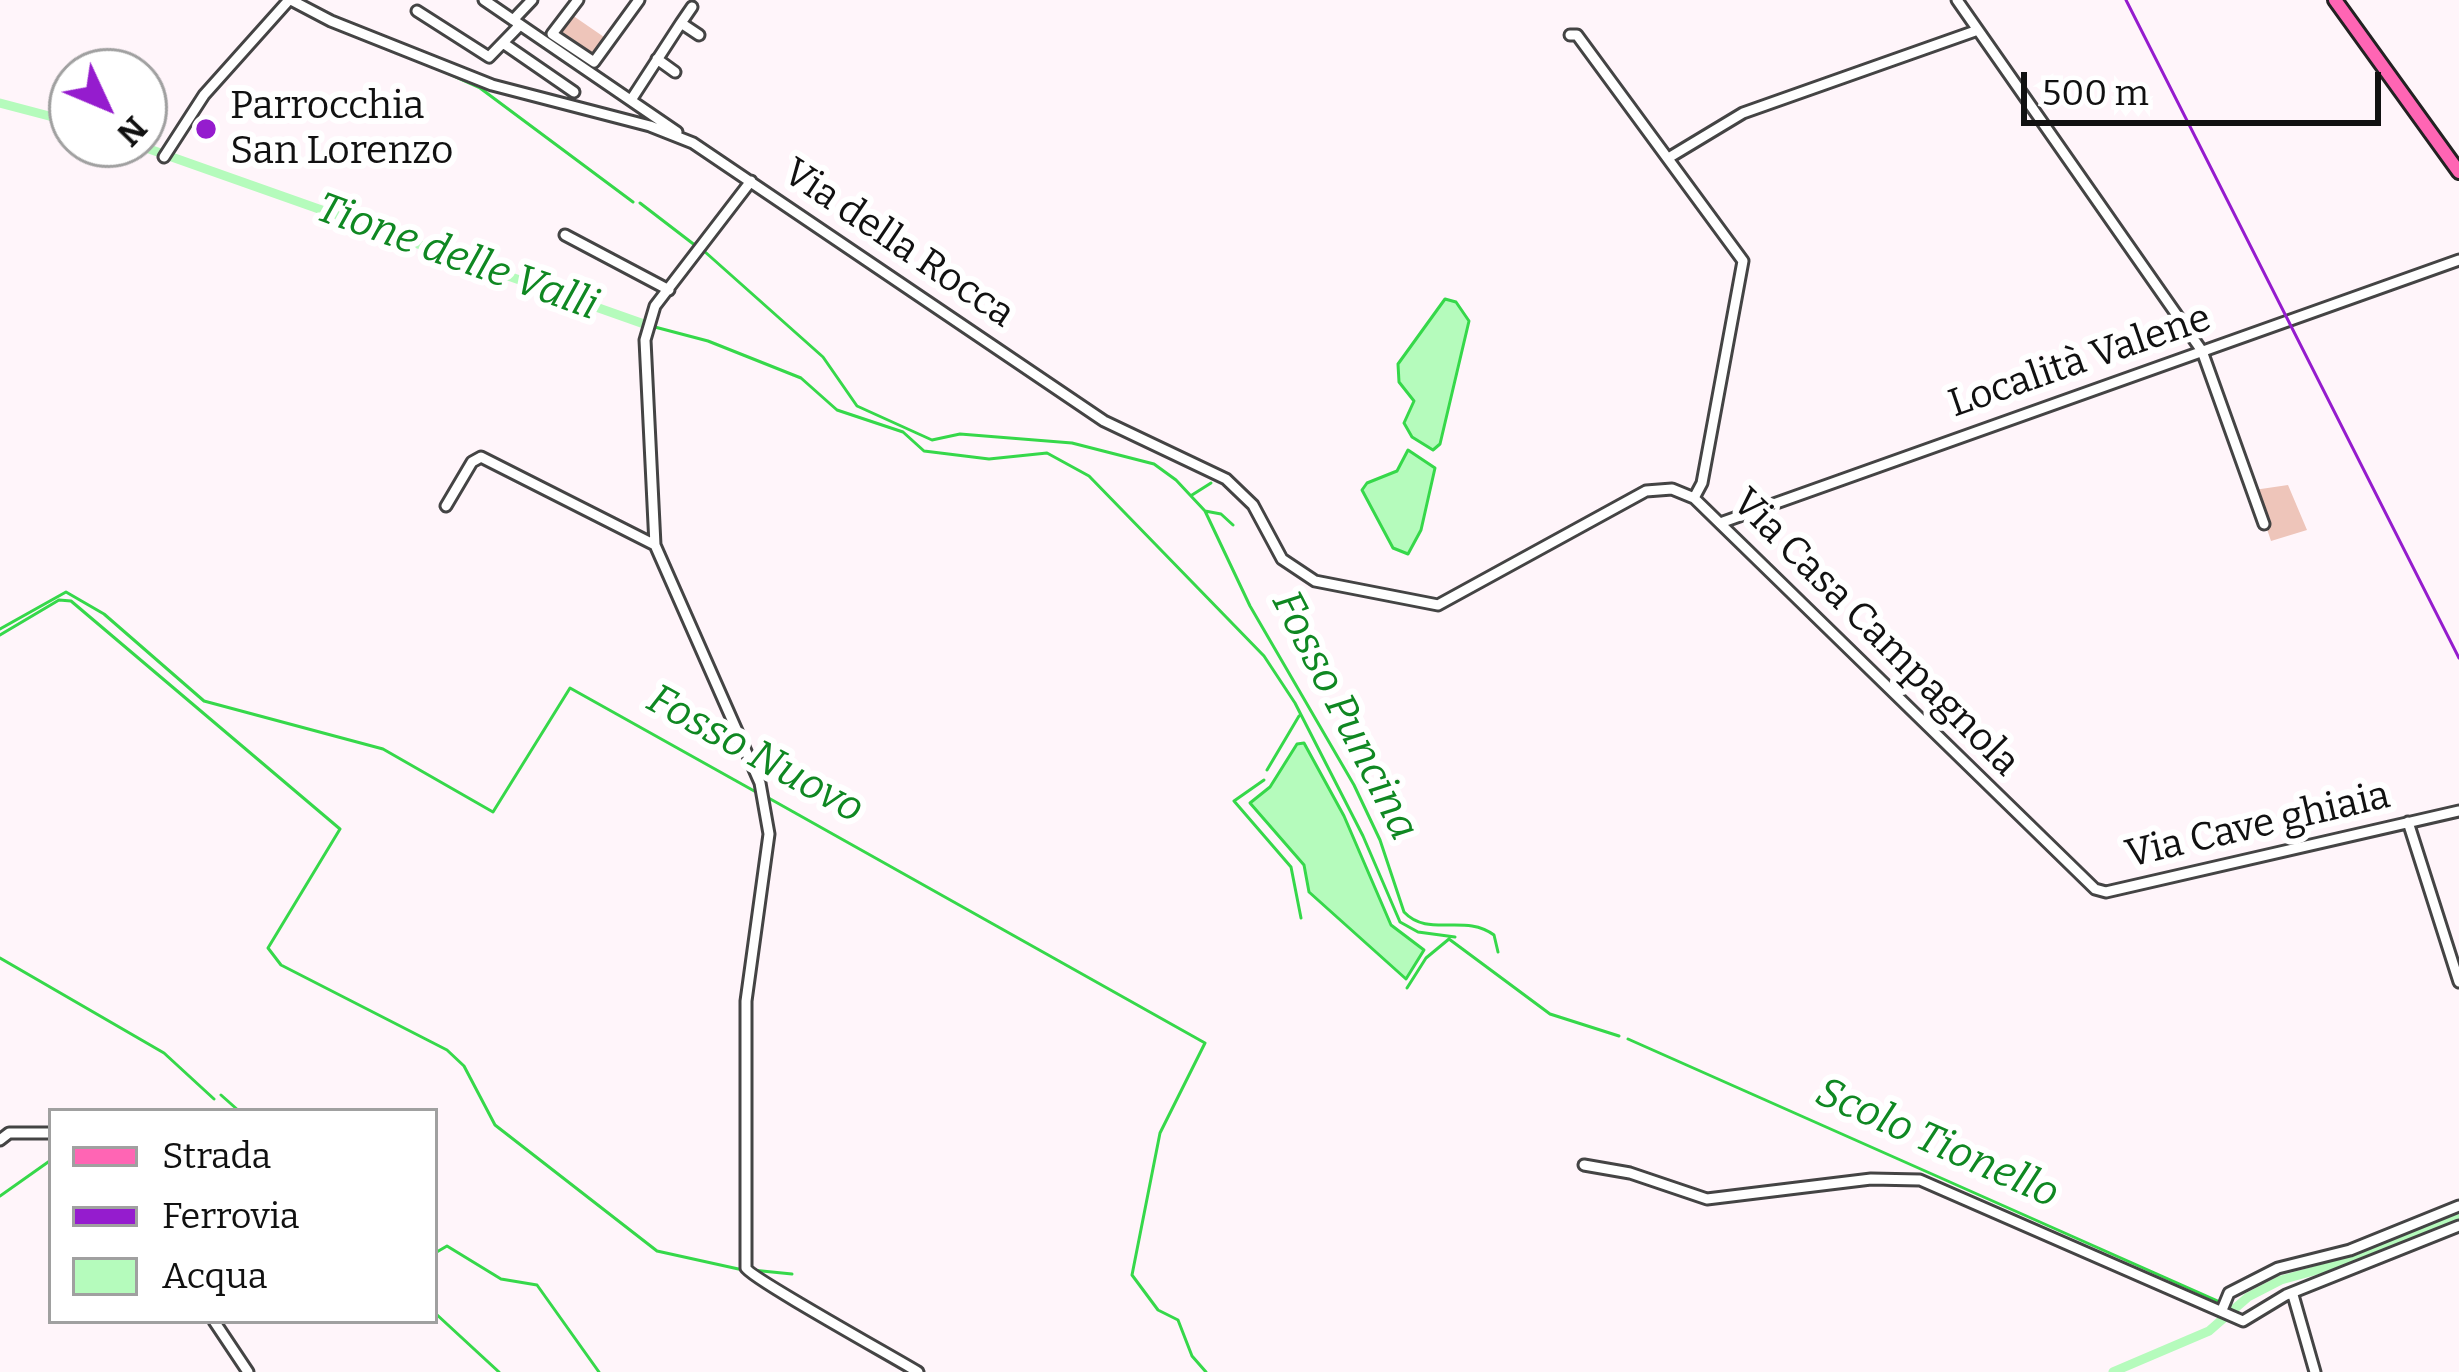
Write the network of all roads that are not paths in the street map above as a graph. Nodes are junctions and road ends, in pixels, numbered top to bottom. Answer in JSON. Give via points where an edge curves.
{"nodes":[{"id":1,"x":484,"y":0,"type":"edge"},
{"id":2,"x":532,"y":0,"type":"edge"},
{"id":3,"x":578,"y":0,"type":"edge"},
{"id":4,"x":639,"y":0,"type":"edge"},
{"id":5,"x":1957,"y":0,"type":"edge"},
{"id":6,"x":2335,"y":0,"type":"edge"},
{"id":7,"x":295,"y":2,"type":"edge"},
{"id":8,"x":692,"y":7,"type":"dead end"},
{"id":9,"x":417,"y":11,"type":"dead end"},
{"id":10,"x":516,"y":22,"type":"junction"},
{"id":11,"x":681,"y":23,"type":"junction"},
{"id":12,"x":1978,"y":30,"type":"junction"},
{"id":13,"x":1570,"y":34,"type":"dead end"},
{"id":14,"x":699,"y":35,"type":"dead end"},
{"id":15,"x":503,"y":43,"type":"junction"},
{"id":16,"x":570,"y":54,"type":"junction"},
{"id":17,"x":657,"y":59,"type":"junction"},
{"id":18,"x":675,"y":72,"type":"dead end"},
{"id":19,"x":574,"y":92,"type":"dead end"},
{"id":20,"x":630,"y":100,"type":"junction"},
{"id":21,"x":648,"y":112,"type":"junction"},
{"id":22,"x":627,"y":121,"type":"junction"},
{"id":23,"x":649,"y":126,"type":"junction"},
{"id":24,"x":686,"y":139,"type":"junction"},
{"id":25,"x":168,"y":151,"type":"edge"},
{"id":26,"x":1670,"y":157,"type":"junction"},
{"id":27,"x":2459,"y":172,"type":"edge"},
{"id":28,"x":751,"y":181,"type":"junction"},
{"id":29,"x":565,"y":235,"type":"dead end"},
{"id":30,"x":2459,"y":260,"type":"edge"},
{"id":31,"x":669,"y":290,"type":"junction"},
{"id":32,"x":2202,"y":351,"type":"junction"},
{"id":33,"x":1694,"y":497,"type":"junction"},
{"id":34,"x":446,"y":506,"type":"dead end"},
{"id":35,"x":1723,"y":522,"type":"junction"},
{"id":36,"x":2264,"y":524,"type":"dead end"},
{"id":37,"x":655,"y":545,"type":"junction"},
{"id":38,"x":1423,"y":605,"type":"joint"},
{"id":39,"x":2459,"y":811,"type":"edge"},
{"id":40,"x":2408,"y":822,"type":"junction"},
{"id":41,"x":2075,"y":873,"type":"joint"},
{"id":42,"x":2459,"y":982,"type":"edge"},
{"id":43,"x":48,"y":1133,"type":"edge"},
{"id":44,"x":0,"y":1140,"type":"edge"},
{"id":45,"x":1584,"y":1165,"type":"dead end"},
{"id":46,"x":2459,"y":1206,"type":"edge"},
{"id":47,"x":2459,"y":1226,"type":"edge"},
{"id":48,"x":2293,"y":1295,"type":"junction"},
{"id":49,"x":2222,"y":1310,"type":"junction"},
{"id":50,"x":216,"y":1324,"type":"edge"},
{"id":51,"x":248,"y":1372,"type":"edge"},
{"id":52,"x":918,"y":1372,"type":"edge"},
{"id":53,"x":2315,"y":1372,"type":"edge"}],
"edges":[{"from":1,"to":10,"type":"street"},
{"from":2,"to":10,"type":"street"},
{"from":3,"to":16,"type":"street","via":[[551,31]]},
{"from":4,"to":16,"type":"street","via":[[597,61]]},
{"from":5,"to":12,"type":"street"},
{"from":6,"to":27,"type":"main road"},
{"from":7,"to":22,"type":"street","name":"Via della Rocca","via":[[492,85]]},
{"from":7,"to":25,"type":"street","via":[[205,95]]},
{"from":8,"to":11,"type":"street"},
{"from":9,"to":15,"type":"street","via":[[486,56]]},
{"from":10,"to":15,"type":"street"},
{"from":10,"to":16,"type":"street"},
{"from":11,"to":14,"type":"street"},
{"from":11,"to":17,"type":"street"},
{"from":12,"to":26,"type":"street","via":[[1743,113]]},
{"from":12,"to":32,"type":"street"},
{"from":13,"to":26,"type":"street"},
{"from":15,"to":19,"type":"street"},
{"from":16,"to":20,"type":"street"},
{"from":17,"to":18,"type":"street"},
{"from":17,"to":20,"type":"street"},
{"from":20,"to":21,"type":"street"},
{"from":20,"to":22,"type":"street","via":[[636,113]]},
{"from":20,"to":23,"type":"street"},
{"from":21,"to":23,"type":"street"},
{"from":21,"to":24,"type":"street"},
{"from":22,"to":23,"type":"street","name":"Via della Rocca"},
{"from":23,"to":24,"type":"street","name":"Via della Rocca"},
{"from":24,"to":28,"type":"street","name":"Via della Rocca"},
{"from":26,"to":33,"type":"street","via":[[1743,261]]},
{"from":28,"to":31,"type":"street"},
{"from":28,"to":38,"type":"street","name":"Via della Rocca","via":[[1104,421],[1226,479],[1300,574]]},
{"from":29,"to":31,"type":"street"},
{"from":30,"to":32,"type":"street","name":"Località Valene"},
{"from":31,"to":37,"type":"street","via":[[649,316],[645,361]]},
{"from":32,"to":35,"type":"street","name":"Località Valene"},
{"from":32,"to":36,"type":"street"},
{"from":33,"to":35,"type":"street","name":"Via Casa Campagnola"},
{"from":33,"to":38,"type":"street","name":"Via Casa Campagnola","via":[[1646,491],[1461,595]]},
{"from":34,"to":37,"type":"street","via":[[481,457]]},
{"from":35,"to":41,"type":"street","name":"Via Casa Campagnola"},
{"from":37,"to":52,"type":"street","via":[[765,805],[767,860],[746,1001],[747,1270]]},
{"from":39,"to":40,"type":"street","name":"Via Cave ghiaia"},
{"from":40,"to":41,"type":"street","name":"Via Cave ghiaia","via":[[2106,892]]},
{"from":40,"to":42,"type":"street"},
{"from":43,"to":44,"type":"street","via":[[9,1132]]},
{"from":45,"to":49,"type":"street","via":[[1707,1199],[1920,1180]]},
{"from":46,"to":49,"type":"street","via":[[2350,1250],[2278,1268],[2229,1293]]},
{"from":47,"to":48,"type":"street"},
{"from":48,"to":49,"type":"street","via":[[2243,1321]]},
{"from":48,"to":53,"type":"street"},
{"from":50,"to":51,"type":"street"}]}
